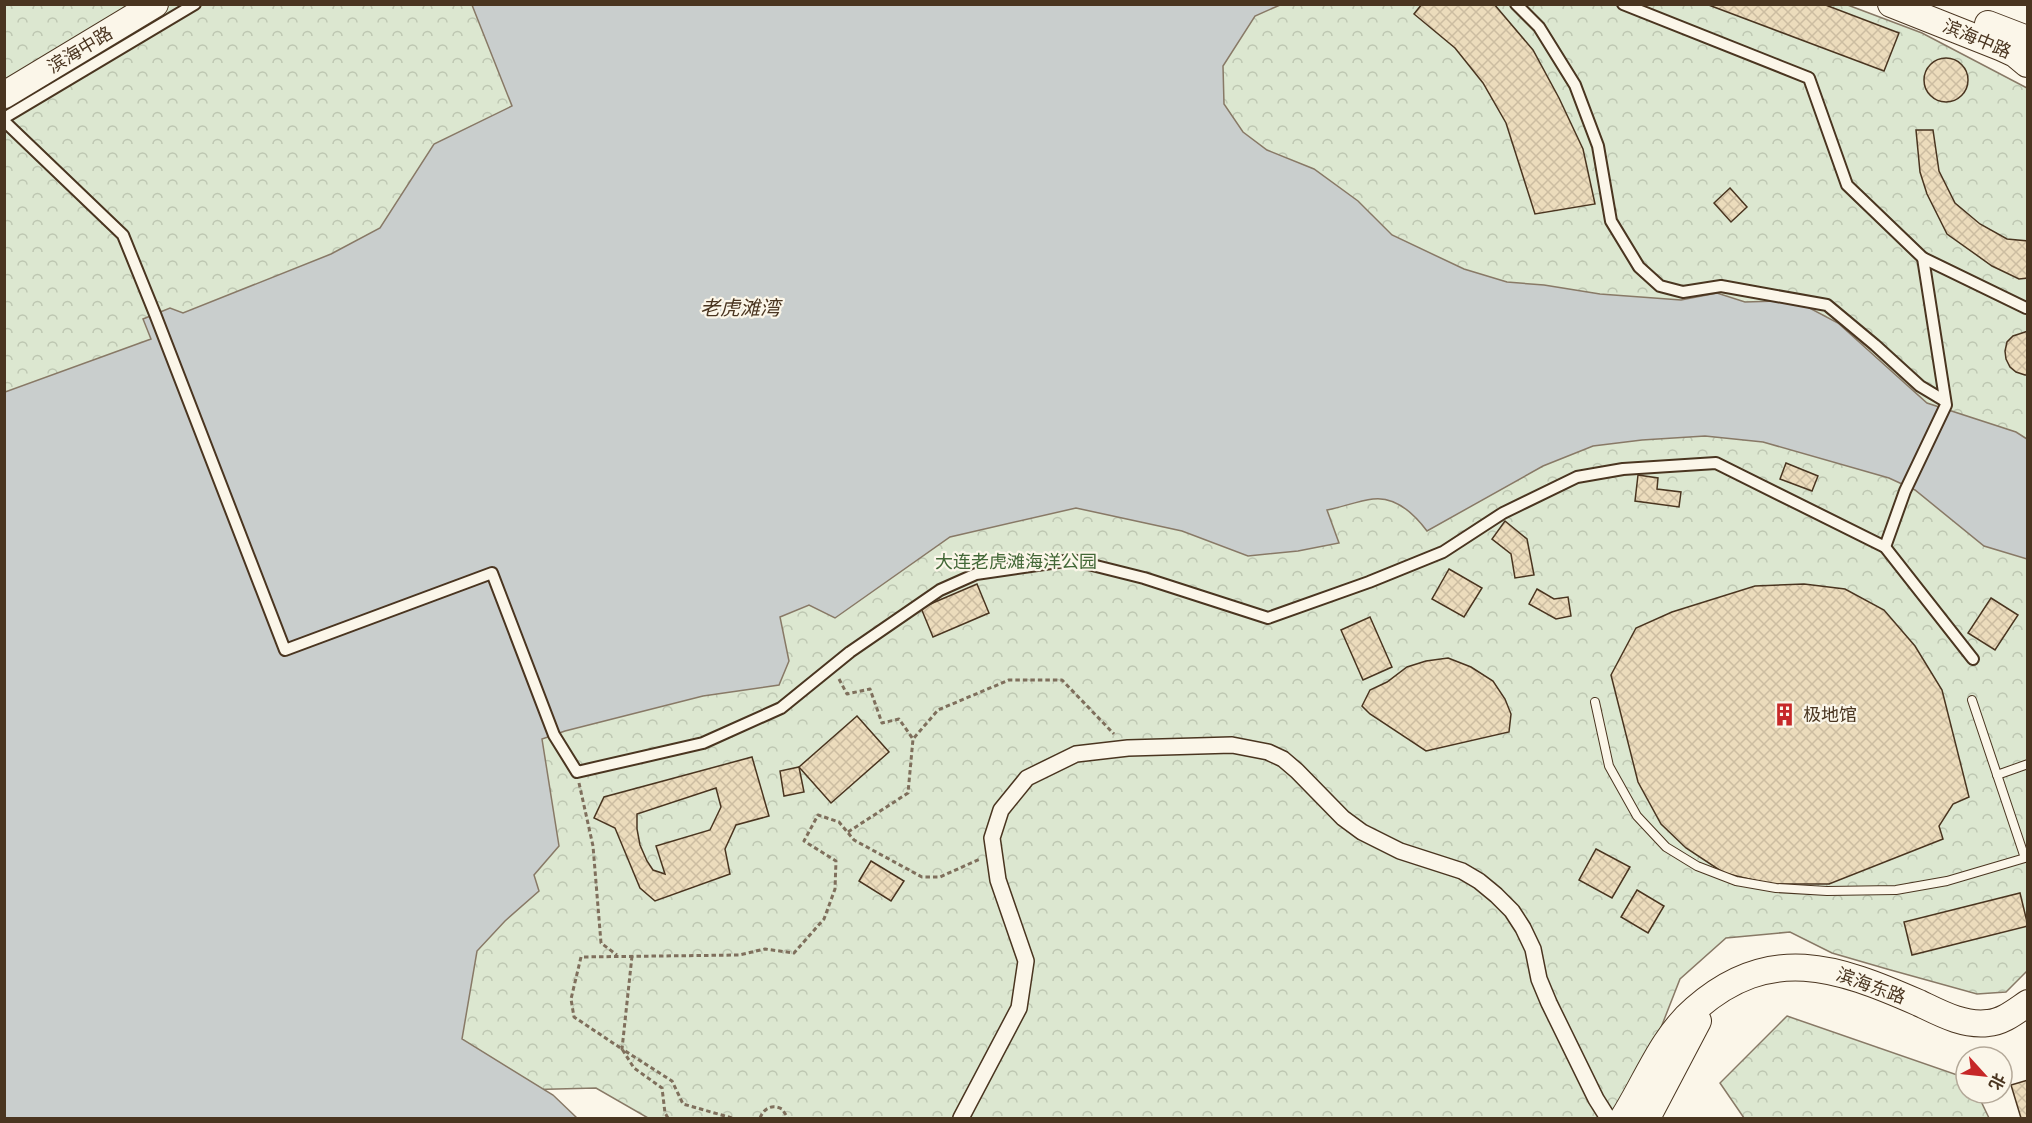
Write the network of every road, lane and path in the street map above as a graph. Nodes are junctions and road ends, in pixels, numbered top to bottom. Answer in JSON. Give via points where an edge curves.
{"nodes":[{"id":1,"x":156,"y":4,"type":"edge"},
{"id":2,"x":195,"y":4,"type":"edge"},
{"id":3,"x":1516,"y":4,"type":"edge"},
{"id":4,"x":1623,"y":4,"type":"edge"},
{"id":5,"x":1891,"y":4,"type":"edge"},
{"id":6,"x":1937,"y":4,"type":"edge"},
{"id":7,"x":2027,"y":39,"type":"edge"},
{"id":8,"x":2027,"y":64,"type":"edge"},
{"id":9,"x":4,"y":95,"type":"edge"},
{"id":10,"x":4,"y":119,"type":"edge"},
{"id":11,"x":1923,"y":258,"type":"junction"},
{"id":12,"x":2026,"y":308,"type":"edge"},
{"id":13,"x":1945,"y":403,"type":"junction"},
{"id":14,"x":1885,"y":547,"type":"junction"},
{"id":15,"x":1973,"y":659,"type":"dead end"},
{"id":16,"x":847,"y":694,"type":"dead end"},
{"id":17,"x":1972,"y":700,"type":"dead end"},
{"id":18,"x":1595,"y":702,"type":"dead end"},
{"id":19,"x":913,"y":739,"type":"junction"},
{"id":20,"x":1128,"y":748,"type":"junction"},
{"id":21,"x":2028,"y":764,"type":"edge"},
{"id":22,"x":577,"y":772,"type":"junction"},
{"id":23,"x":1997,"y":775,"type":"junction"},
{"id":24,"x":848,"y":832,"type":"junction"},
{"id":25,"x":995,"y":860,"type":"junction"},
{"id":26,"x":632,"y":956,"type":"junction"},
{"id":27,"x":618,"y":957,"type":"junction"},
{"id":28,"x":1712,"y":996,"type":"junction"},
{"id":29,"x":2028,"y":1003,"type":"edge"},
{"id":30,"x":622,"y":1049,"type":"junction"},
{"id":31,"x":760,"y":1118,"type":"edge"},
{"id":32,"x":668,"y":1119,"type":"edge"},
{"id":33,"x":732,"y":1119,"type":"edge"},
{"id":34,"x":788,"y":1119,"type":"edge"},
{"id":35,"x":961,"y":1119,"type":"edge"},
{"id":36,"x":1608,"y":1119,"type":"edge"},
{"id":37,"x":1623,"y":1119,"type":"edge"},
{"id":38,"x":1647,"y":1119,"type":"edge"}],
"edges":[{"from":1,"to":9,"type":"highway","name":"滨海中路"},
{"from":2,"to":10,"type":"street"},
{"from":3,"to":13,"type":"street","via":[[1539,27],[1575,85],[1598,146],[1611,221],[1639,267],[1660,286],[1683,292],[1720,286],[1827,305]]},
{"from":4,"to":11,"type":"street","via":[[1809,78],[1847,185]]},
{"from":5,"to":8,"type":"highway","name":"滨海中路","via":[[2002,48]]},
{"from":6,"to":7,"type":"highway","name":"滨海中路"},
{"from":7,"to":8,"type":"highway"},
{"from":10,"to":22,"type":"street","via":[[123,235],[285,650],[492,573],[554,735]]},
{"from":11,"to":12,"type":"street"},
{"from":11,"to":13,"type":"street"},
{"from":13,"to":14,"type":"street","via":[[1905,491]]},
{"from":14,"to":15,"type":"street"},
{"from":14,"to":22,"type":"street","via":[[1716,463],[1623,469],[1577,477],[1503,513],[1443,552],[1268,618],[1144,578],[1072,560],[976,574],[940,590],[850,652],[781,708],[704,743]]},
{"from":16,"to":19,"type":"path","via":[[870,689],[882,723],[899,719]]},
{"from":17,"to":23,"type":"lane"},
{"from":18,"to":23,"type":"lane","via":[[1609,766],[1637,816],[1666,847],[1697,866],[1736,881],[1827,891],[1896,890],[1947,881],[2025,858]]},
{"from":19,"to":20,"type":"path","via":[[938,710],[1009,680],[1062,680]]},
{"from":19,"to":24,"type":"path","via":[[908,793]]},
{"from":20,"to":25,"type":"street","via":[[1076,754],[1027,778],[1001,810],[992,838]]},
{"from":20,"to":36,"type":"street","via":[[1232,745],[1268,752],[1297,771],[1362,832],[1479,881],[1512,911],[1523,928],[1549,1003]]},
{"from":21,"to":23,"type":"lane"},
{"from":22,"to":27,"type":"path","via":[[593,846],[601,944]]},
{"from":24,"to":25,"type":"path","via":[[855,840],[921,877],[940,877],[980,859]]},
{"from":24,"to":26,"type":"path","via":[[838,822],[818,815],[808,831],[804,841],[836,861],[836,889],[824,920],[794,953],[765,949],[739,955]]},
{"from":25,"to":35,"type":"street","via":[[998,880],[1026,961],[1019,1008]]},
{"from":26,"to":27,"type":"path"},
{"from":26,"to":30,"type":"path"},
{"from":27,"to":30,"type":"path","via":[[581,957],[572,999],[574,1017]]},
{"from":28,"to":29,"type":"highway","name":"滨海东路","via":[[1740,979],[1796,966],[1854,977],[1969,1023],[1989,1024]]},
{"from":28,"to":37,"type":"highway","name":"滨海东路","via":[[1675,1030]]},
{"from":28,"to":38,"type":"highway"},
{"from":30,"to":32,"type":"path","via":[[634,1068],[662,1088]]},
{"from":30,"to":33,"type":"path","via":[[672,1081],[683,1104]]},
{"from":31,"to":34,"type":"path","via":[[773,1107],[782,1109]]}]}
